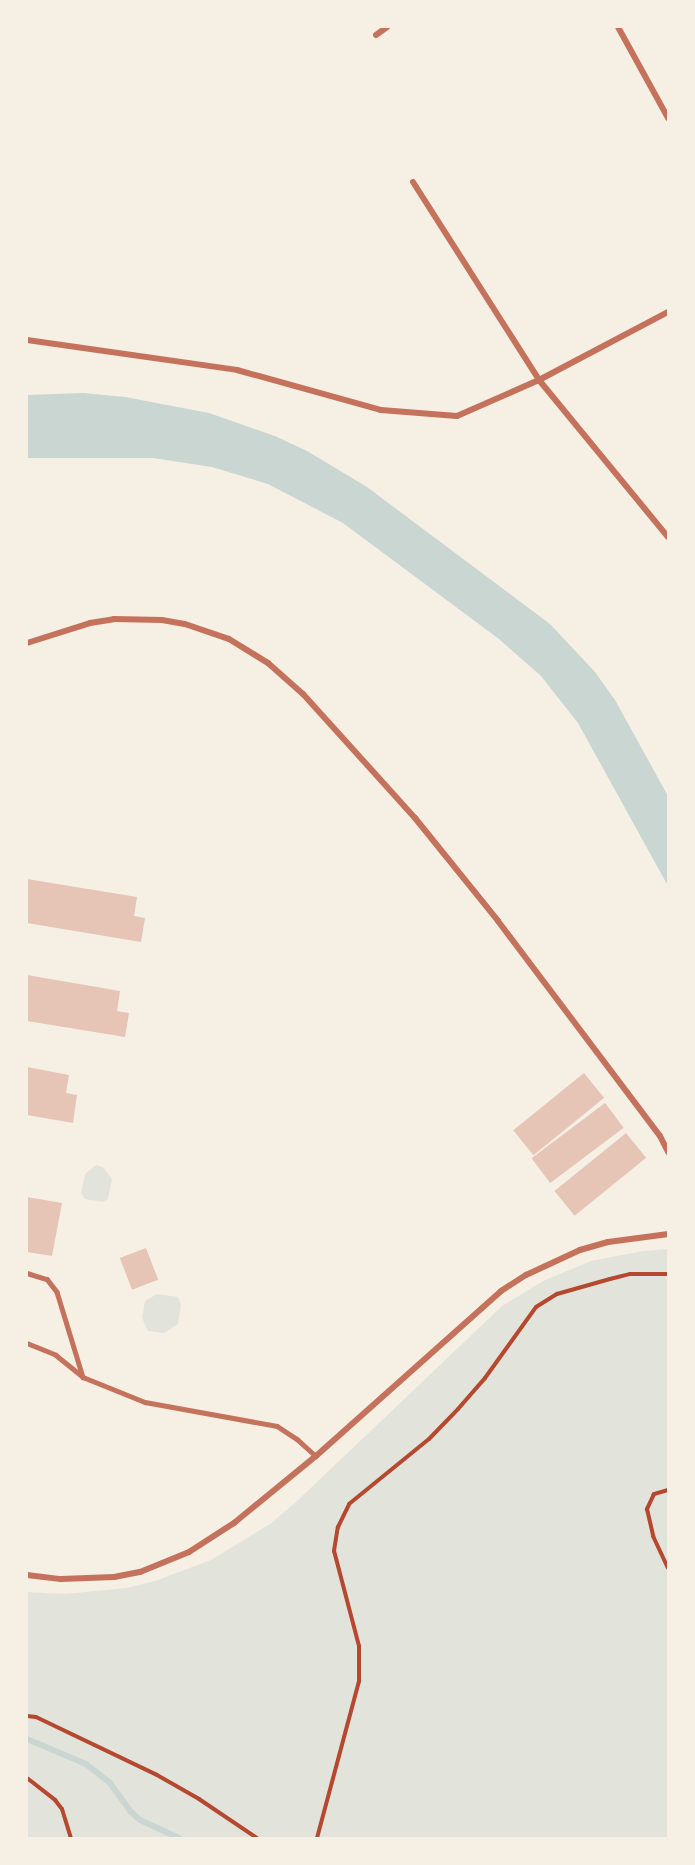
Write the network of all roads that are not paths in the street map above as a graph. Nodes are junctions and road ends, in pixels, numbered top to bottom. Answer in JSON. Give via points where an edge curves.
{"nodes":[{"id":1,"x":387,"y":27,"type":"edge"},
{"id":2,"x":618,"y":27,"type":"edge"},
{"id":3,"x":376,"y":35,"type":"dead end"},
{"id":4,"x":668,"y":118,"type":"edge"},
{"id":5,"x":413,"y":182,"type":"dead end"},
{"id":6,"x":668,"y":312,"type":"edge"},
{"id":7,"x":27,"y":340,"type":"edge"},
{"id":8,"x":539,"y":380,"type":"junction"},
{"id":9,"x":668,"y":537,"type":"edge"},
{"id":10,"x":27,"y":643,"type":"edge"},
{"id":11,"x":668,"y":1152,"type":"edge"},
{"id":12,"x":668,"y":1234,"type":"edge"},
{"id":13,"x":27,"y":1273,"type":"edge"},
{"id":14,"x":27,"y":1343,"type":"edge"},
{"id":15,"x":83,"y":1377,"type":"junction"},
{"id":16,"x":316,"y":1456,"type":"junction"},
{"id":17,"x":27,"y":1575,"type":"edge"}],
"edges":[{"from":1,"to":3,"type":"street"},
{"from":2,"to":4,"type":"street"},
{"from":5,"to":8,"type":"street"},
{"from":6,"to":8,"type":"street"},
{"from":7,"to":8,"type":"street","via":[[237,370],[381,410],[458,416]]},
{"from":8,"to":9,"type":"street"},
{"from":10,"to":11,"type":"street","via":[[90,622],[162,620],[218,635],[268,663],[303,694],[415,818],[512,940]]},
{"from":12,"to":16,"type":"street","via":[[608,1242],[526,1275],[477,1310]]},
{"from":13,"to":15,"type":"lane","via":[[47,1279],[57,1292]]},
{"from":14,"to":15,"type":"lane","via":[[56,1354]]},
{"from":15,"to":16,"type":"lane","via":[[145,1402],[277,1426]]},
{"from":16,"to":17,"type":"street","via":[[213,1539],[165,1563],[87,1580]]}]}
